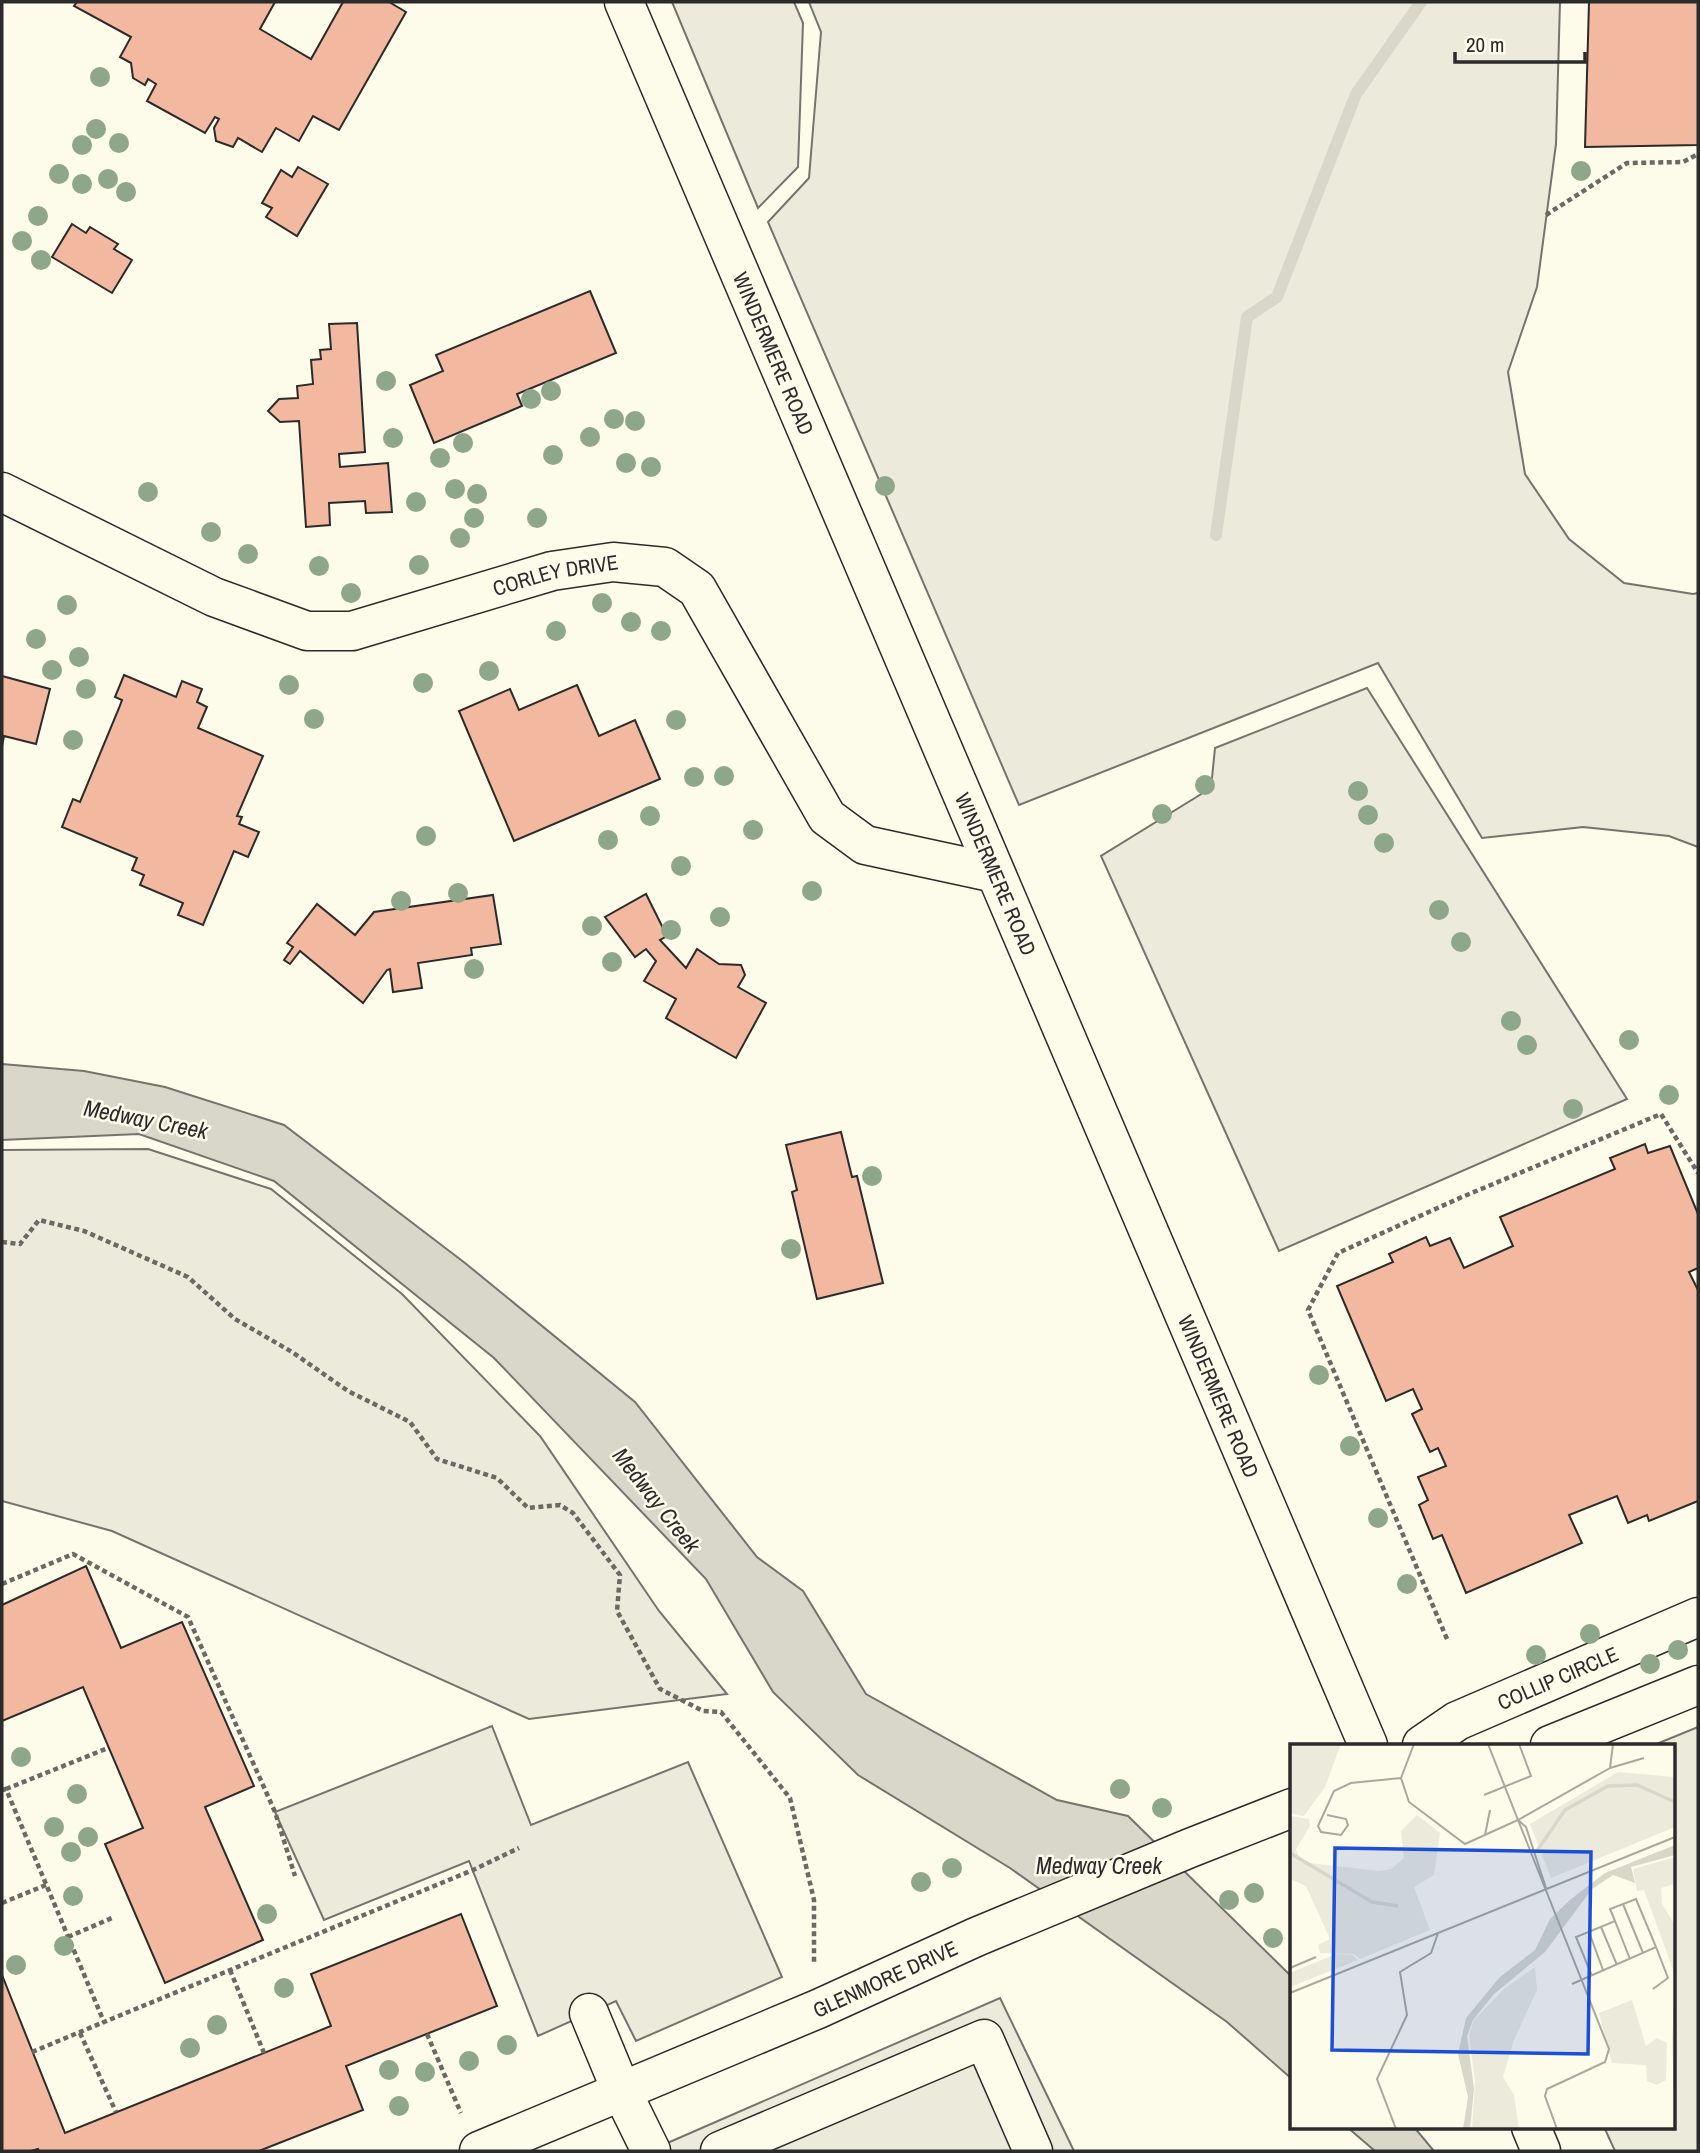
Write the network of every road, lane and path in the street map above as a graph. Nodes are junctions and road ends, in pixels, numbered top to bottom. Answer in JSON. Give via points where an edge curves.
{"nodes":[{"id":1,"x":624,"y":2,"type":"edge"},
{"id":2,"x":1698,"y":154,"type":"edge"},
{"id":3,"x":1546,"y":215,"type":"dead end"},
{"id":4,"x":2,"y":492,"type":"edge"},
{"id":5,"x":995,"y":873,"type":"junction"},
{"id":6,"x":1698,"y":1173,"type":"edge"},
{"id":7,"x":2,"y":1242,"type":"edge"},
{"id":8,"x":2,"y":1584,"type":"edge"},
{"id":9,"x":1692,"y":1619,"type":"edge"},
{"id":10,"x":1447,"y":1639,"type":"dead end"},
{"id":11,"x":1698,"y":1685,"type":"edge"},
{"id":12,"x":1368,"y":1744,"type":"edge"},
{"id":13,"x":1423,"y":1744,"type":"edge"},
{"id":14,"x":1552,"y":1744,"type":"edge"},
{"id":15,"x":108,"y":1748,"type":"dead end"},
{"id":16,"x":4,"y":1789,"type":"edge"},
{"id":17,"x":1290,"y":1809,"type":"edge"},
{"id":18,"x":519,"y":1848,"type":"dead end"},
{"id":19,"x":295,"y":1876,"type":"dead end"},
{"id":20,"x":46,"y":1885,"type":"junction"},
{"id":21,"x":2,"y":1903,"type":"edge"},
{"id":22,"x":112,"y":1918,"type":"dead end"},
{"id":23,"x":68,"y":1937,"type":"junction"},
{"id":24,"x":230,"y":1970,"type":"junction"},
{"id":25,"x":818,"y":2009,"type":"junction"},
{"id":26,"x":589,"y":2013,"type":"dead end"},
{"id":27,"x":104,"y":2022,"type":"junction"},
{"id":28,"x":80,"y":2033,"type":"junction"},
{"id":29,"x":427,"y":2034,"type":"dead end"},
{"id":30,"x":32,"y":2052,"type":"dead end"},
{"id":31,"x":264,"y":2053,"type":"dead end"},
{"id":32,"x":621,"y":2090,"type":"junction"},
{"id":33,"x":116,"y":2112,"type":"dead end"},
{"id":34,"x":462,"y":2116,"type":"dead end"},
{"id":35,"x":1531,"y":2128,"type":"edge"},
{"id":36,"x":1024,"y":2149,"type":"edge"},
{"id":37,"x":479,"y":2151,"type":"edge"},
{"id":38,"x":651,"y":2151,"type":"edge"},
{"id":39,"x":720,"y":2151,"type":"edge"},
{"id":40,"x":1541,"y":2151,"type":"edge"}],
"edges":[{"from":1,"to":5,"type":"street","name":"WINDERMERE ROAD"},
{"from":2,"to":3,"type":"path","via":[[1683,162],[1627,163]]},
{"from":4,"to":5,"type":"street","name":"CORLEY DRIVE","via":[[214,597],[307,631],[352,631],[552,571],[613,562],[665,567],[697,589],[827,817],[865,845]]},
{"from":5,"to":12,"type":"street","name":"WINDERMERE ROAD"},
{"from":6,"to":10,"type":"path","via":[[1661,1114],[1338,1253],[1308,1310]]},
{"from":7,"to":25,"type":"path","via":[[20,1244],[39,1220],[84,1231],[188,1277],[235,1319],[348,1391],[410,1422],[437,1459],[497,1478],[528,1508],[560,1505],[573,1513],[620,1575],[617,1611],[660,1689],[703,1712],[721,1712],[790,1798],[814,1900]]},
{"from":8,"to":19,"type":"path","via":[[73,1553],[188,1617],[275,1812]]},
{"from":9,"to":13,"type":"street","name":"COLLIP CIRCLE","via":[[1457,1721]]},
{"from":11,"to":14,"type":"street"},
{"from":15,"to":16,"type":"path"},
{"from":16,"to":20,"type":"path"},
{"from":17,"to":25,"type":"street","name":"GLENMORE DRIVE","via":[[976,1937]]},
{"from":18,"to":24,"type":"path"},
{"from":20,"to":21,"type":"path"},
{"from":20,"to":23,"type":"path"},
{"from":22,"to":23,"type":"path"},
{"from":23,"to":27,"type":"path"},
{"from":24,"to":27,"type":"path"},
{"from":24,"to":31,"type":"path"},
{"from":25,"to":32,"type":"street","name":"GLENMORE DRIVE"},
{"from":26,"to":32,"type":"street"},
{"from":27,"to":28,"type":"path"},
{"from":28,"to":30,"type":"path"},
{"from":28,"to":33,"type":"path"},
{"from":29,"to":34,"type":"path"},
{"from":32,"to":37,"type":"street","name":"GLENMORE DRIVE"},
{"from":32,"to":38,"type":"street"},
{"from":35,"to":40,"type":"street"},
{"from":36,"to":39,"type":"street","via":[[984,2039]]}]}
